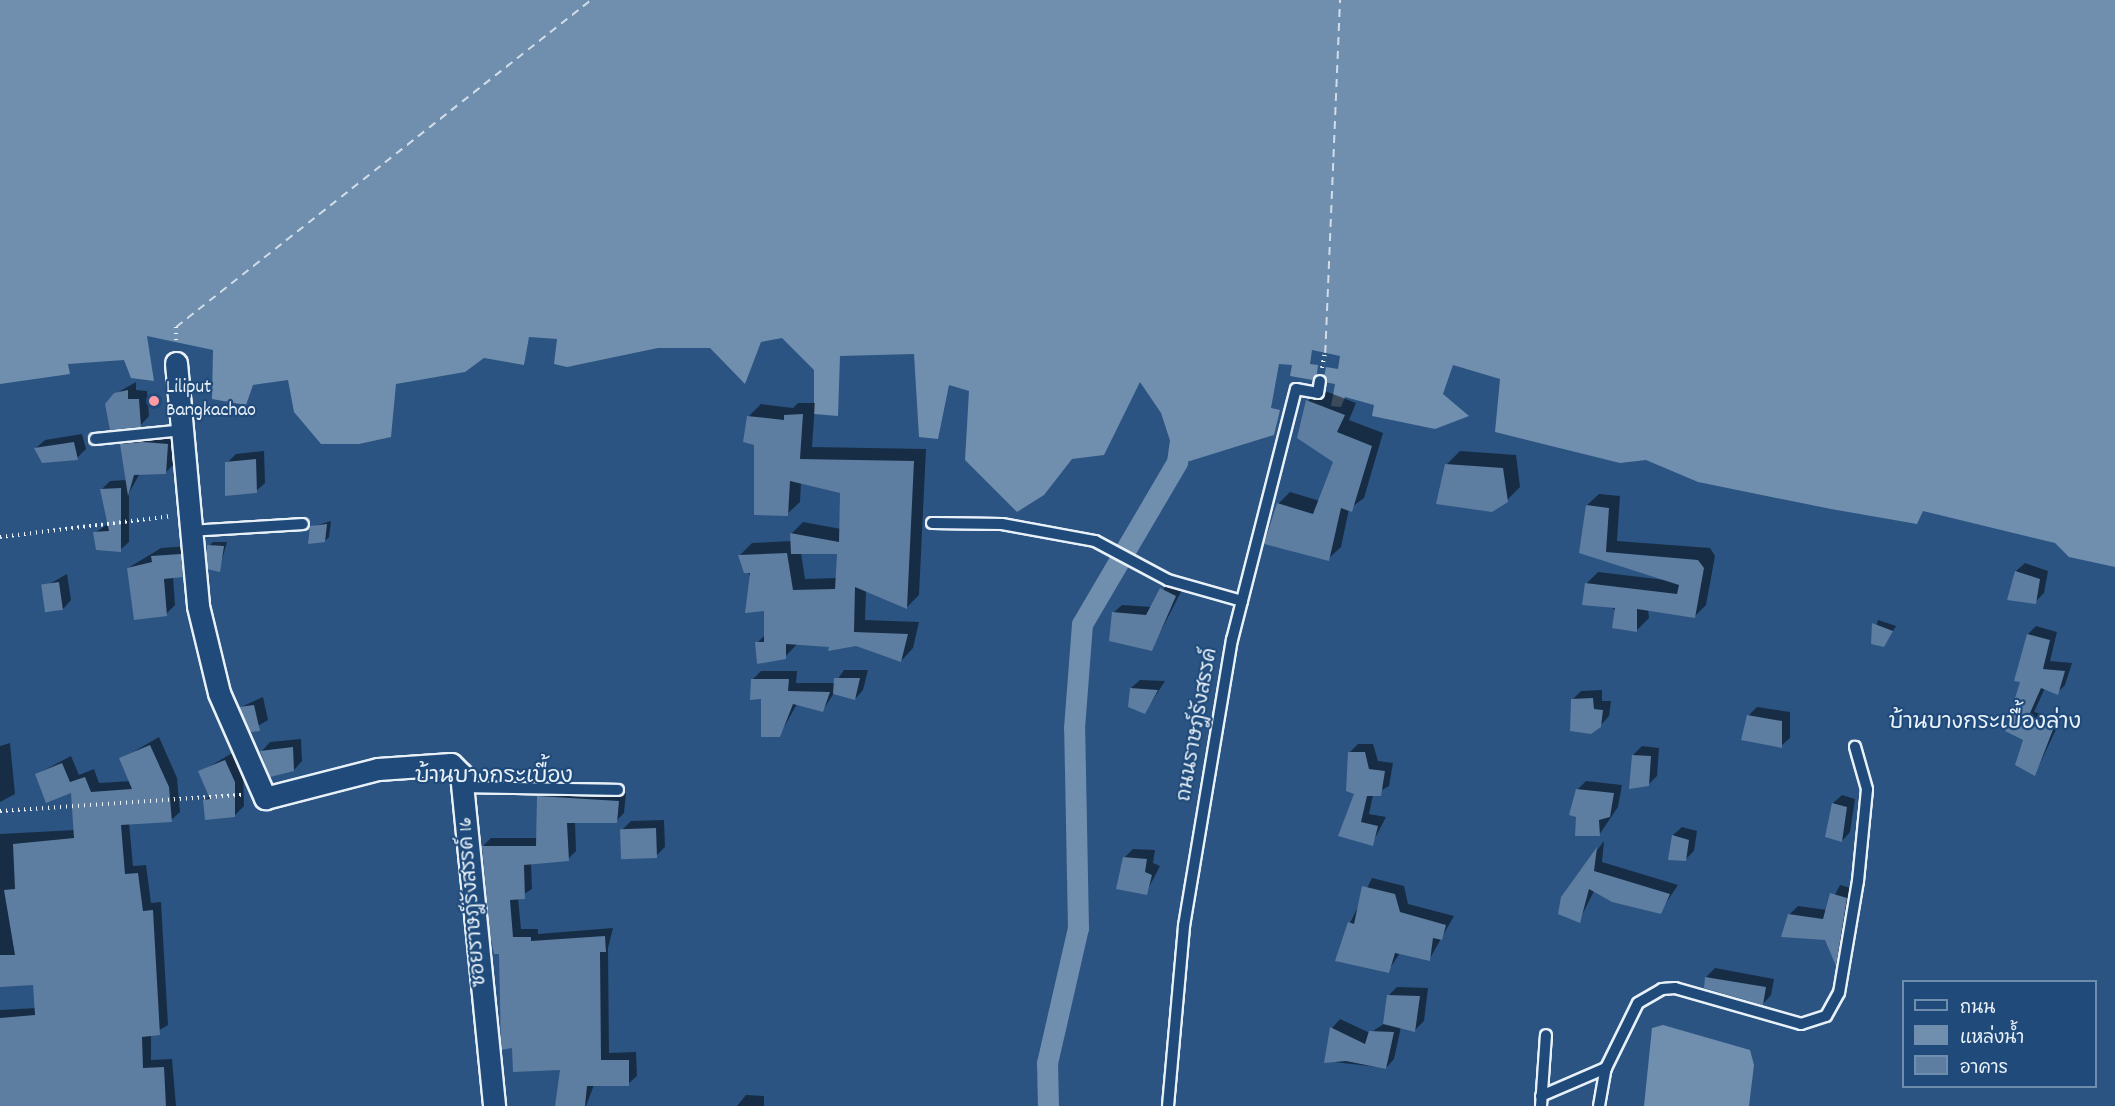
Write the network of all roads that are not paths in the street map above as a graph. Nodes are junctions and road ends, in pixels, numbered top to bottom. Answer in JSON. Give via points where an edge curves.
{"nodes":[{"id":1,"x":176,"y":363,"type":"dead end"},
{"id":2,"x":1320,"y":381,"type":"dead end"},
{"id":3,"x":184,"y":430,"type":"junction"},
{"id":4,"x":95,"y":439,"type":"dead end"},
{"id":5,"x":190,"y":522,"type":"junction"},
{"id":6,"x":932,"y":523,"type":"dead end"},
{"id":7,"x":303,"y":524,"type":"dead end"},
{"id":8,"x":1242,"y":601,"type":"junction"},
{"id":9,"x":1855,"y":747,"type":"dead end"},
{"id":10,"x":465,"y":787,"type":"junction"},
{"id":11,"x":618,"y":790,"type":"dead end"},
{"id":12,"x":1546,"y":1035,"type":"dead end"},
{"id":13,"x":1606,"y":1068,"type":"junction"},
{"id":14,"x":1541,"y":1101,"type":"edge"},
{"id":15,"x":494,"y":1106,"type":"edge"},
{"id":16,"x":1168,"y":1106,"type":"edge"},
{"id":17,"x":1599,"y":1106,"type":"edge"}],
"edges":[{"from":1,"to":3,"type":"street"},
{"from":2,"to":8,"type":"lane","name":"ถนนราษฎ์รังสรรค์","via":[[1318,393],[1296,389]]},
{"from":3,"to":4,"type":"lane"},
{"from":3,"to":5,"type":"street"},
{"from":5,"to":7,"type":"lane"},
{"from":5,"to":10,"type":"street","via":[[193,579],[212,670],[265,798],[393,767],[451,764]]},
{"from":6,"to":8,"type":"lane","via":[[1002,524],[1110,549],[1168,580]]},
{"from":8,"to":16,"type":"lane","name":"ถนนราษฎ์รังสรรค์","via":[[1184,926]]},
{"from":9,"to":13,"type":"lane","via":[[1867,789],[1858,881],[1839,993],[1826,1016],[1801,1024],[1675,988],[1662,989],[1638,1003]]},
{"from":10,"to":11,"type":"lane"},
{"from":10,"to":15,"type":"street","name":"ซอยราษฎ์รังสรรค์ 16"},
{"from":12,"to":14,"type":"lane"},
{"from":13,"to":14,"type":"lane"},
{"from":13,"to":17,"type":"lane"}]}
